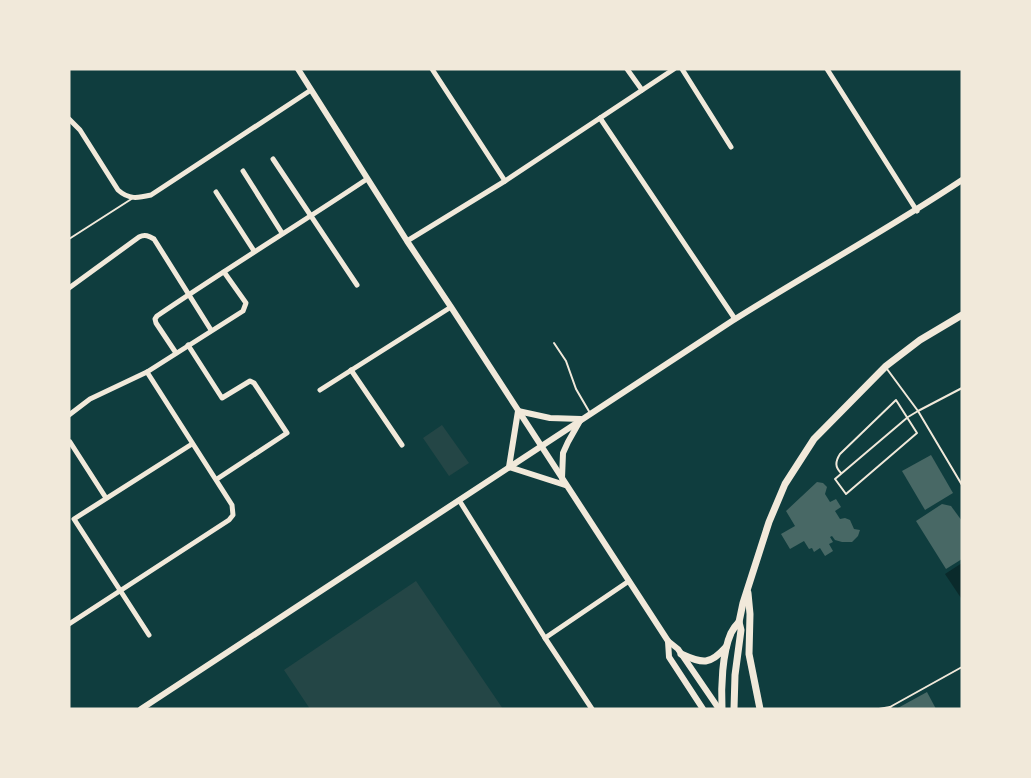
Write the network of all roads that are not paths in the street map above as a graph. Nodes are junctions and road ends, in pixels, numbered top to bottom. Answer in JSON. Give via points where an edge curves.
{"nodes":[{"id":1,"x":298,"y":69,"type":"edge"},
{"id":2,"x":432,"y":69,"type":"edge"},
{"id":3,"x":627,"y":69,"type":"edge"},
{"id":4,"x":674,"y":69,"type":"edge"},
{"id":5,"x":682,"y":69,"type":"edge"},
{"id":6,"x":826,"y":69,"type":"edge"},
{"id":7,"x":311,"y":90,"type":"junction"},
{"id":8,"x":642,"y":90,"type":"junction"},
{"id":9,"x":600,"y":118,"type":"junction"},
{"id":10,"x":69,"y":119,"type":"edge"},
{"id":11,"x":731,"y":147,"type":"dead end"},
{"id":12,"x":273,"y":159,"type":"dead end"},
{"id":13,"x":243,"y":171,"type":"dead end"},
{"id":14,"x":367,"y":179,"type":"junction"},
{"id":15,"x":962,"y":180,"type":"edge"},
{"id":16,"x":505,"y":181,"type":"junction"},
{"id":17,"x":216,"y":192,"type":"dead end"},
{"id":18,"x":133,"y":198,"type":"junction"},
{"id":19,"x":917,"y":210,"type":"junction"},
{"id":20,"x":310,"y":216,"type":"junction"},
{"id":21,"x":282,"y":233,"type":"junction"},
{"id":22,"x":69,"y":240,"type":"edge"},
{"id":23,"x":407,"y":241,"type":"junction"},
{"id":24,"x":254,"y":251,"type":"junction"},
{"id":25,"x":224,"y":272,"type":"junction"},
{"id":26,"x":357,"y":285,"type":"dead end"},
{"id":27,"x":69,"y":288,"type":"edge"},
{"id":28,"x":190,"y":295,"type":"junction"},
{"id":29,"x":452,"y":307,"type":"junction"},
{"id":30,"x":962,"y":315,"type":"edge"},
{"id":31,"x":735,"y":319,"type":"junction"},
{"id":32,"x":211,"y":330,"type":"junction"},
{"id":33,"x":554,"y":343,"type":"dead end"},
{"id":34,"x":188,"y":345,"type":"junction"},
{"id":35,"x":176,"y":353,"type":"junction"},
{"id":36,"x":886,"y":366,"type":"junction"},
{"id":37,"x":351,"y":370,"type":"junction"},
{"id":38,"x":147,"y":372,"type":"junction"},
{"id":39,"x":962,"y":388,"type":"edge"},
{"id":40,"x":320,"y":390,"type":"dead end"},
{"id":41,"x":518,"y":411,"type":"junction"},
{"id":42,"x":918,"y":411,"type":"junction"},
{"id":43,"x":590,"y":413,"type":"junction"},
{"id":44,"x":69,"y":415,"type":"edge"},
{"id":45,"x":908,"y":417,"type":"junction"},
{"id":46,"x":581,"y":419,"type":"junction"},
{"id":47,"x":70,"y":442,"type":"edge"},
{"id":48,"x":192,"y":444,"type":"junction"},
{"id":49,"x":402,"y":445,"type":"dead end"},
{"id":50,"x":540,"y":445,"type":"junction"},
{"id":51,"x":509,"y":467,"type":"junction"},
{"id":52,"x":841,"y":473,"type":"junction"},
{"id":53,"x":216,"y":479,"type":"junction"},
{"id":54,"x":562,"y":479,"type":"junction"},
{"id":55,"x":962,"y":485,"type":"edge"},
{"id":56,"x":566,"y":486,"type":"junction"},
{"id":57,"x":106,"y":498,"type":"junction"},
{"id":58,"x":459,"y":500,"type":"junction"},
{"id":59,"x":629,"y":581,"type":"junction"},
{"id":60,"x":747,"y":587,"type":"junction"},
{"id":61,"x":120,"y":591,"type":"junction"},
{"id":62,"x":739,"y":622,"type":"junction"},
{"id":63,"x":69,"y":624,"type":"edge"},
{"id":64,"x":149,"y":635,"type":"dead end"},
{"id":65,"x":545,"y":638,"type":"junction"},
{"id":66,"x":668,"y":641,"type":"junction"},
{"id":67,"x":727,"y":646,"type":"junction"},
{"id":68,"x":681,"y":654,"type":"junction"},
{"id":69,"x":962,"y":667,"type":"edge"},
{"id":70,"x":891,"y":708,"type":"edge"},
{"id":71,"x":141,"y":709,"type":"edge"},
{"id":72,"x":591,"y":709,"type":"edge"},
{"id":73,"x":703,"y":709,"type":"edge"},
{"id":74,"x":721,"y":709,"type":"edge"},
{"id":75,"x":734,"y":709,"type":"edge"},
{"id":76,"x":760,"y":709,"type":"edge"},
{"id":77,"x":879,"y":709,"type":"edge"}],
"edges":[{"from":1,"to":7,"type":"street"},
{"from":2,"to":16,"type":"street"},
{"from":3,"to":8,"type":"street"},
{"from":4,"to":8,"type":"street"},
{"from":5,"to":11,"type":"street"},
{"from":6,"to":19,"type":"street"},
{"from":7,"to":14,"type":"street"},
{"from":7,"to":18,"type":"street","via":[[151,195]]},
{"from":8,"to":9,"type":"street"},
{"from":9,"to":16,"type":"street"},
{"from":9,"to":31,"type":"street"},
{"from":10,"to":18,"type":"street","via":[[118,190]]},
{"from":12,"to":20,"type":"street"},
{"from":13,"to":21,"type":"street"},
{"from":14,"to":20,"type":"street"},
{"from":14,"to":23,"type":"street"},
{"from":15,"to":19,"type":"street"},
{"from":16,"to":23,"type":"street"},
{"from":17,"to":24,"type":"street"},
{"from":18,"to":22,"type":"lane"},
{"from":19,"to":31,"type":"street"},
{"from":20,"to":21,"type":"street"},
{"from":20,"to":26,"type":"street"},
{"from":21,"to":24,"type":"street"},
{"from":23,"to":29,"type":"street"},
{"from":24,"to":25,"type":"street"},
{"from":25,"to":28,"type":"street"},
{"from":25,"to":32,"type":"street","via":[[246,303],[243,311]]},
{"from":27,"to":28,"type":"street","via":[[144,235],[154,240]]},
{"from":28,"to":32,"type":"street"},
{"from":28,"to":35,"type":"street","via":[[155,319]]},
{"from":29,"to":37,"type":"street"},
{"from":29,"to":41,"type":"street"},
{"from":30,"to":36,"type":"main road"},
{"from":31,"to":43,"type":"street"},
{"from":32,"to":34,"type":"street"},
{"from":33,"to":43,"type":"lane"},
{"from":34,"to":35,"type":"street"},
{"from":34,"to":53,"type":"street","via":[[222,398],[250,381],[254,383],[287,433]]},
{"from":35,"to":38,"type":"street"},
{"from":36,"to":42,"type":"lane"},
{"from":36,"to":60,"type":"main road","via":[[814,439],[785,484]]},
{"from":37,"to":40,"type":"street"},
{"from":37,"to":49,"type":"street"},
{"from":38,"to":44,"type":"street","via":[[90,399]]},
{"from":38,"to":48,"type":"street"},
{"from":39,"to":42,"type":"lane"},
{"from":41,"to":46,"type":"street"},
{"from":41,"to":50,"type":"street"},
{"from":41,"to":51,"type":"street"},
{"from":42,"to":45,"type":"lane"},
{"from":42,"to":55,"type":"lane"},
{"from":43,"to":46,"type":"street"},
{"from":45,"to":52,"type":"lane"},
{"from":45,"to":52,"type":"lane","via":[[896,400],[840,454],[836,466]]},
{"from":45,"to":52,"type":"lane","via":[[917,433],[846,494],[835,479]]},
{"from":46,"to":50,"type":"street"},
{"from":46,"to":54,"type":"street","via":[[563,453]]},
{"from":47,"to":57,"type":"street"},
{"from":48,"to":53,"type":"street"},
{"from":48,"to":57,"type":"street"},
{"from":50,"to":51,"type":"street"},
{"from":50,"to":54,"type":"street"},
{"from":51,"to":56,"type":"street"},
{"from":51,"to":58,"type":"street"},
{"from":53,"to":61,"type":"street","via":[[232,505],[229,520]]},
{"from":54,"to":56,"type":"street"},
{"from":56,"to":59,"type":"street"},
{"from":57,"to":61,"type":"street","via":[[74,519]]},
{"from":58,"to":65,"type":"street"},
{"from":58,"to":71,"type":"street"},
{"from":59,"to":65,"type":"street"},
{"from":59,"to":66,"type":"street"},
{"from":60,"to":62,"type":"main road"},
{"from":60,"to":76,"type":"main road","via":[[749,654]]},
{"from":61,"to":63,"type":"street"},
{"from":61,"to":64,"type":"street"},
{"from":62,"to":67,"type":"main road"},
{"from":62,"to":75,"type":"main road"},
{"from":65,"to":72,"type":"street"},
{"from":66,"to":68,"type":"street"},
{"from":66,"to":73,"type":"street","via":[[669,657]]},
{"from":67,"to":68,"type":"main road","via":[[710,661],[701,662]]},
{"from":67,"to":74,"type":"main road"},
{"from":68,"to":74,"type":"street"},
{"from":69,"to":70,"type":"lane"},
{"from":70,"to":77,"type":"lane"}]}
